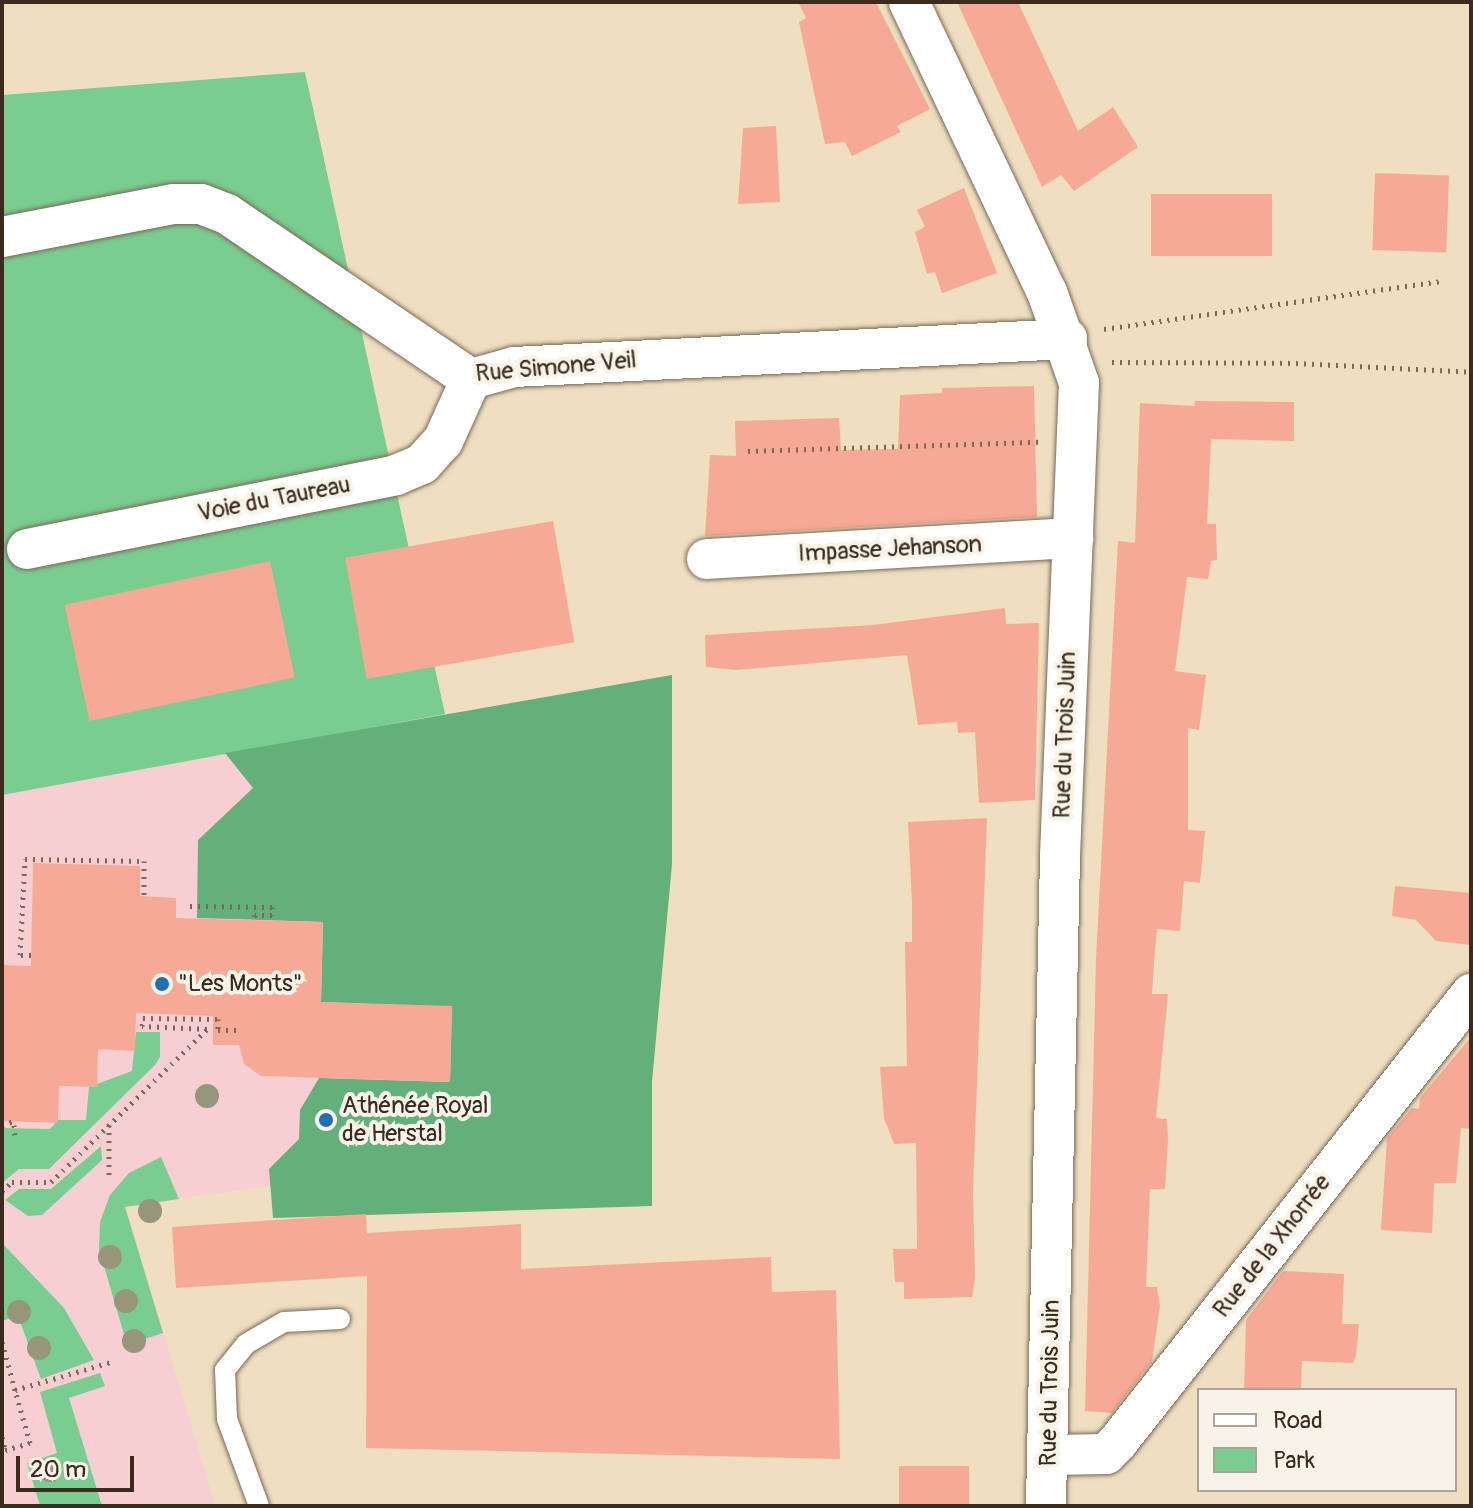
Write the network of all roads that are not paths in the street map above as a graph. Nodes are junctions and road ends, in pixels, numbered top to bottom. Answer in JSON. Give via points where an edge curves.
{"nodes":[{"id":1,"x":909,"y":2,"type":"edge"},
{"id":2,"x":2,"y":237,"type":"edge"},
{"id":3,"x":1072,"y":352,"type":"junction"},
{"id":4,"x":471,"y":379,"type":"junction"},
{"id":5,"x":1073,"y":538,"type":"junction"},
{"id":6,"x":27,"y":549,"type":"dead end"},
{"id":7,"x":707,"y":559,"type":"dead end"},
{"id":8,"x":1471,"y":994,"type":"edge"},
{"id":9,"x":340,"y":1319,"type":"dead end"},
{"id":10,"x":1050,"y":1455,"type":"junction"},
{"id":11,"x":259,"y":1506,"type":"edge"},
{"id":12,"x":1046,"y":1506,"type":"edge"}],
"edges":[{"from":1,"to":3,"type":"street","name":"Rue du Trois Juin"},
{"from":2,"to":4,"type":"street","name":"Rue Simone Veil","via":[[174,204],[201,204],[227,214]]},
{"from":3,"to":4,"type":"street","name":"Rue Simone Veil","via":[[514,367]]},
{"from":3,"to":5,"type":"street","name":"Rue du Trois Juin"},
{"from":4,"to":6,"type":"street","name":"Voie du Taureau","via":[[443,441],[422,464],[396,475]]},
{"from":5,"to":7,"type":"street","name":"Impasse Jehanson"},
{"from":5,"to":10,"type":"street","name":"Rue du Trois Juin","via":[[1060,857]]},
{"from":8,"to":10,"type":"street","name":"Rue de la Xhorrée","via":[[1117,1443],[1106,1454]]},
{"from":9,"to":11,"type":"lane","via":[[284,1322],[246,1344],[225,1370],[227,1419]]},
{"from":10,"to":12,"type":"street","name":"Rue du Trois Juin"}]}
